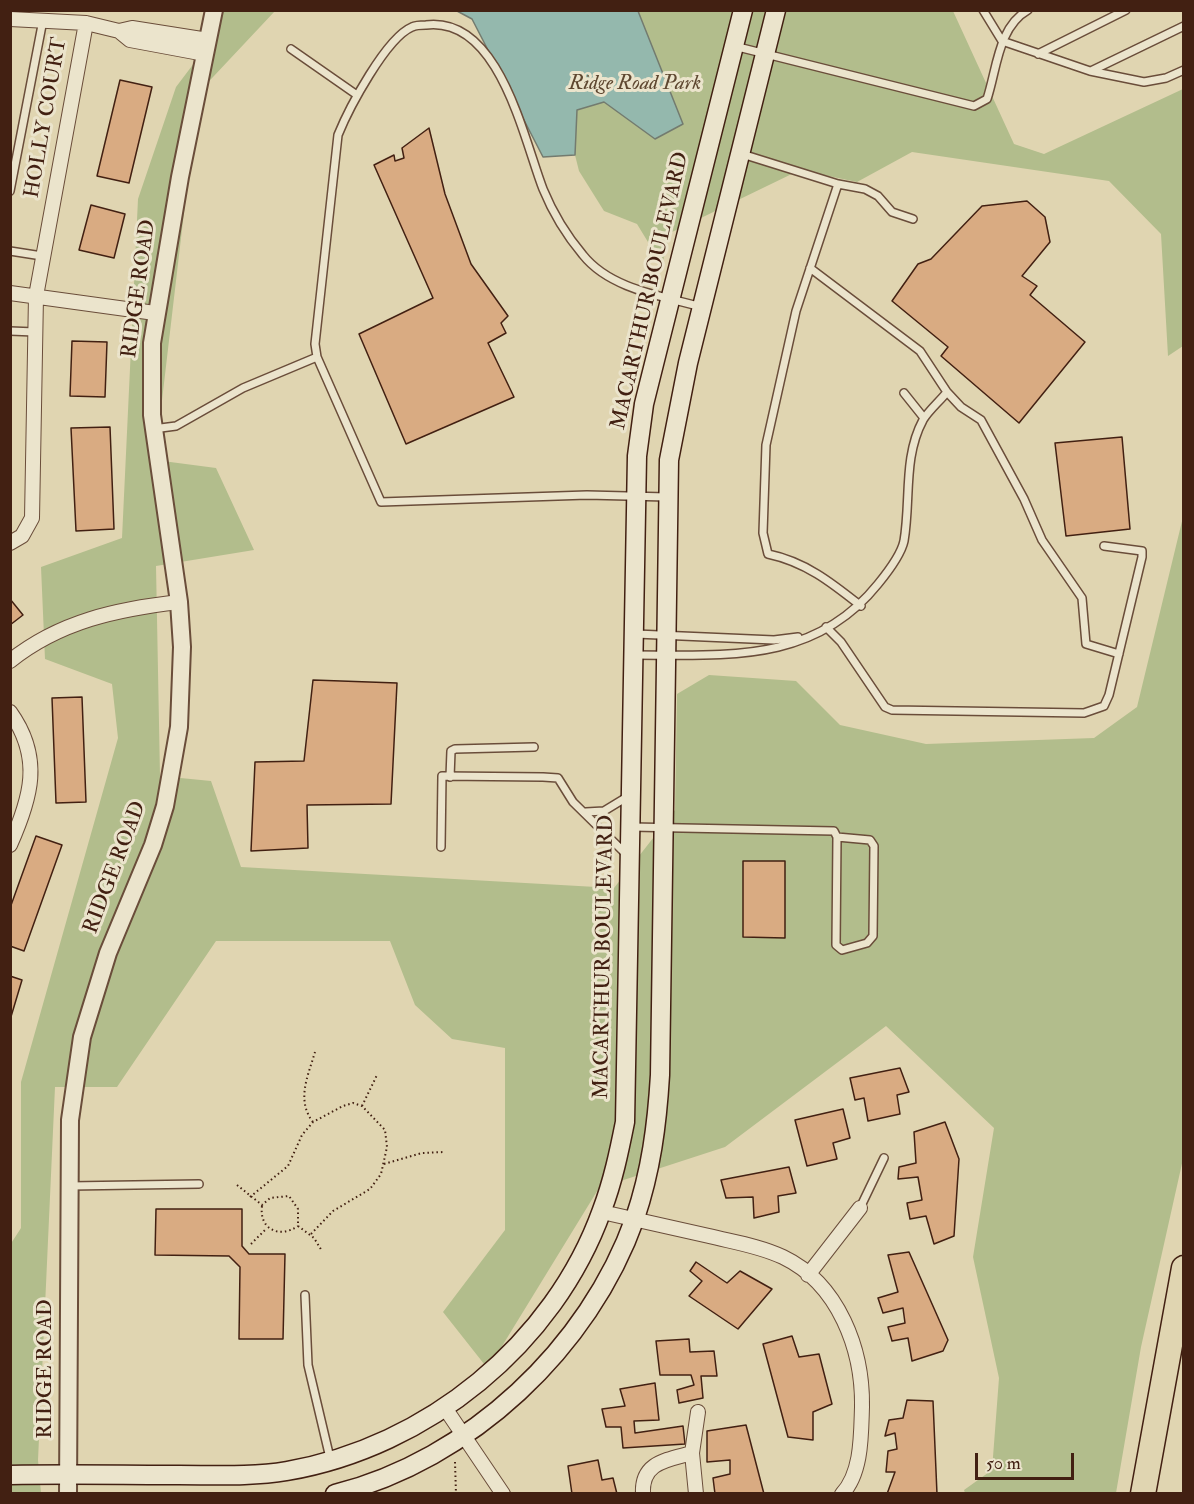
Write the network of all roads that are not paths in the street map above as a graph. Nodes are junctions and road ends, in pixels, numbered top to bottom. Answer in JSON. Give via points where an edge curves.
{"nodes":[{"id":1,"x":214,"y":10,"type":"edge"},
{"id":2,"x":743,"y":10,"type":"edge"},
{"id":3,"x":776,"y":10,"type":"edge"},
{"id":4,"x":983,"y":10,"type":"edge"},
{"id":5,"x":1028,"y":10,"type":"edge"},
{"id":6,"x":1126,"y":10,"type":"edge"},
{"id":7,"x":44,"y":15,"type":"edge"},
{"id":8,"x":10,"y":19,"type":"edge"},
{"id":9,"x":86,"y":23,"type":"junction"},
{"id":10,"x":1184,"y":26,"type":"edge"},
{"id":11,"x":1002,"y":41,"type":"junction"},
{"id":12,"x":734,"y":46,"type":"junction"},
{"id":13,"x":206,"y":47,"type":"junction"},
{"id":14,"x":291,"y":49,"type":"dead end"},
{"id":15,"x":765,"y":54,"type":"junction"},
{"id":16,"x":1038,"y":54,"type":"junction"},
{"id":17,"x":1184,"y":70,"type":"edge"},
{"id":18,"x":1090,"y":71,"type":"junction"},
{"id":19,"x":357,"y":95,"type":"junction"},
{"id":20,"x":709,"y":146,"type":"junction"},
{"id":21,"x":741,"y":154,"type":"junction"},
{"id":22,"x":838,"y":184,"type":"junction"},
{"id":23,"x":10,"y":191,"type":"edge"},
{"id":24,"x":914,"y":219,"type":"dead end"},
{"id":25,"x":10,"y":251,"type":"edge"},
{"id":26,"x":42,"y":256,"type":"junction"},
{"id":27,"x":810,"y":268,"type":"junction"},
{"id":28,"x":10,"y":293,"type":"edge"},
{"id":29,"x":36,"y":296,"type":"junction"},
{"id":30,"x":671,"y":299,"type":"junction"},
{"id":31,"x":702,"y":307,"type":"junction"},
{"id":32,"x":155,"y":313,"type":"junction"},
{"id":33,"x":10,"y":331,"type":"edge"},
{"id":34,"x":35,"y":332,"type":"junction"},
{"id":35,"x":317,"y":357,"type":"junction"},
{"id":36,"x":947,"y":392,"type":"junction"},
{"id":37,"x":904,"y":393,"type":"dead end"},
{"id":38,"x":924,"y":418,"type":"junction"},
{"id":39,"x":153,"y":429,"type":"junction"},
{"id":40,"x":634,"y":496,"type":"junction"},
{"id":41,"x":667,"y":498,"type":"junction"},
{"id":42,"x":10,"y":543,"type":"edge"},
{"id":43,"x":1104,"y":546,"type":"dead end"},
{"id":44,"x":179,"y":602,"type":"junction"},
{"id":45,"x":861,"y":606,"type":"junction"},
{"id":46,"x":826,"y":627,"type":"junction"},
{"id":47,"x":632,"y":634,"type":"junction"},
{"id":48,"x":810,"y":635,"type":"junction"},
{"id":49,"x":665,"y":636,"type":"junction"},
{"id":50,"x":1119,"y":654,"type":"junction"},
{"id":51,"x":632,"y":655,"type":"junction"},
{"id":52,"x":665,"y":655,"type":"junction"},
{"id":53,"x":10,"y":661,"type":"edge"},
{"id":54,"x":10,"y":712,"type":"edge"},
{"id":55,"x":534,"y":747,"type":"dead end"},
{"id":56,"x":450,"y":777,"type":"junction"},
{"id":57,"x":630,"y":794,"type":"junction"},
{"id":58,"x":586,"y":812,"type":"junction"},
{"id":59,"x":630,"y":827,"type":"junction"},
{"id":60,"x":662,"y":827,"type":"junction"},
{"id":61,"x":837,"y":837,"type":"junction"},
{"id":62,"x":10,"y":845,"type":"edge"},
{"id":63,"x":441,"y":847,"type":"dead end"},
{"id":64,"x":629,"y":856,"type":"junction"},
{"id":65,"x":884,"y":1158,"type":"dead end"},
{"id":66,"x":199,"y":1184,"type":"dead end"},
{"id":67,"x":69,"y":1186,"type":"junction"},
{"id":68,"x":860,"y":1208,"type":"joint"},
{"id":69,"x":602,"y":1212,"type":"junction"},
{"id":70,"x":634,"y":1219,"type":"junction"},
{"id":71,"x":1184,"y":1268,"type":"edge"},
{"id":72,"x":808,"y":1275,"type":"junction"},
{"id":73,"x":305,"y":1295,"type":"dead end"},
{"id":74,"x":445,"y":1408,"type":"junction"},
{"id":75,"x":698,"y":1412,"type":"dead end"},
{"id":76,"x":464,"y":1435,"type":"junction"},
{"id":77,"x":692,"y":1454,"type":"junction"},
{"id":78,"x":331,"y":1461,"type":"junction"},
{"id":79,"x":68,"y":1474,"type":"junction"},
{"id":80,"x":10,"y":1475,"type":"edge"},
{"id":81,"x":363,"y":1488,"type":"edge"},
{"id":82,"x":855,"y":1488,"type":"edge"},
{"id":83,"x":68,"y":1494,"type":"edge"},
{"id":84,"x":335,"y":1494,"type":"edge"},
{"id":85,"x":503,"y":1494,"type":"edge"},
{"id":86,"x":643,"y":1494,"type":"edge"},
{"id":87,"x":696,"y":1494,"type":"edge"},
{"id":88,"x":842,"y":1494,"type":"edge"},
{"id":89,"x":1143,"y":1494,"type":"edge"}],
"edges":[{"from":1,"to":13,"type":"street","name":"RIDGE ROAD"},
{"from":2,"to":12,"type":"main road","name":"MACARTHUR BOULEVARD"},
{"from":3,"to":15,"type":"main road"},
{"from":4,"to":11,"type":"lane"},
{"from":5,"to":11,"type":"lane","via":[[1017,16]]},
{"from":6,"to":16,"type":"lane"},
{"from":7,"to":8,"type":"street"},
{"from":7,"to":9,"type":"street"},
{"from":7,"to":23,"type":"lane","name":"HOLLY COURT"},
{"from":9,"to":13,"type":"street","via":[[119,31],[132,28]]},
{"from":9,"to":26,"type":"street","name":"HOLLY COURT"},
{"from":10,"to":18,"type":"lane"},
{"from":11,"to":15,"type":"lane","via":[[987,99],[974,106]]},
{"from":11,"to":16,"type":"lane"},
{"from":12,"to":15,"type":"lane"},
{"from":12,"to":20,"type":"main road","name":"MACARTHUR BOULEVARD"},
{"from":13,"to":32,"type":"street","name":"RIDGE ROAD"},
{"from":14,"to":19,"type":"lane"},
{"from":15,"to":21,"type":"main road"},
{"from":16,"to":18,"type":"lane"},
{"from":17,"to":18,"type":"lane","via":[[1144,82]]},
{"from":19,"to":30,"type":"lane","via":[[394,43],[412,27],[438,23],[462,30],[478,43],[500,77],[518,114],[544,191],[584,256],[605,274]]},
{"from":19,"to":35,"type":"lane","via":[[339,135],[317,312]]},
{"from":20,"to":21,"type":"main road"},
{"from":20,"to":30,"type":"main road","name":"MACARTHUR BOULEVARD"},
{"from":21,"to":22,"type":"lane"},
{"from":21,"to":31,"type":"main road"},
{"from":22,"to":24,"type":"lane","via":[[865,189],[878,196],[892,212]]},
{"from":22,"to":27,"type":"lane"},
{"from":25,"to":26,"type":"lane"},
{"from":26,"to":29,"type":"street","name":"HOLLY COURT"},
{"from":27,"to":36,"type":"lane","via":[[920,351]]},
{"from":27,"to":45,"type":"lane","via":[[796,311],[766,445],[763,533],[768,554],[788,558],[819,573]]},
{"from":28,"to":29,"type":"street"},
{"from":29,"to":32,"type":"street"},
{"from":29,"to":34,"type":"street","name":"HOLLY COURT"},
{"from":30,"to":31,"type":"lane"},
{"from":30,"to":40,"type":"main road","name":"MACARTHUR BOULEVARD","via":[[645,404]]},
{"from":31,"to":41,"type":"main road","via":[[677,410]]},
{"from":32,"to":39,"type":"street","name":"RIDGE ROAD","via":[[150,383]]},
{"from":33,"to":34,"type":"lane"},
{"from":34,"to":42,"type":"street","name":"HOLLY COURT","via":[[32,518],[22,536]]},
{"from":35,"to":39,"type":"lane","via":[[243,388],[176,426]]},
{"from":35,"to":40,"type":"lane","via":[[381,502]]},
{"from":36,"to":38,"type":"lane"},
{"from":36,"to":50,"type":"lane","via":[[981,420],[1042,540],[1082,598],[1086,644]]},
{"from":37,"to":38,"type":"lane"},
{"from":38,"to":45,"type":"lane","via":[[911,450],[903,544]]},
{"from":39,"to":44,"type":"street","name":"RIDGE ROAD"},
{"from":40,"to":41,"type":"lane"},
{"from":40,"to":47,"type":"main road","name":"MACARTHUR BOULEVARD"},
{"from":41,"to":49,"type":"main road"},
{"from":43,"to":50,"type":"lane","via":[[1142,551]]},
{"from":44,"to":53,"type":"street","via":[[100,614],[44,638]]},
{"from":44,"to":67,"type":"street","name":"RIDGE ROAD","via":[[182,687],[173,767],[153,845],[108,953],[82,1037],[70,1120]]},
{"from":45,"to":46,"type":"lane"},
{"from":46,"to":48,"type":"lane"},
{"from":46,"to":50,"type":"lane","via":[[841,642],[885,707],[892,710],[1084,713],[1104,706]]},
{"from":47,"to":49,"type":"lane"},
{"from":47,"to":51,"type":"main road","name":"MACARTHUR BOULEVARD"},
{"from":48,"to":49,"type":"lane","via":[[774,640]]},
{"from":48,"to":52,"type":"lane","via":[[751,654]]},
{"from":49,"to":52,"type":"main road"},
{"from":51,"to":52,"type":"lane"},
{"from":51,"to":57,"type":"main road","name":"MACARTHUR BOULEVARD"},
{"from":52,"to":60,"type":"main road"},
{"from":54,"to":62,"type":"street","via":[[24,736],[31,769],[26,809]]},
{"from":55,"to":56,"type":"lane","via":[[455,748],[451,751]]},
{"from":56,"to":58,"type":"lane","via":[[558,778],[573,802]]},
{"from":56,"to":63,"type":"lane","via":[[442,776]]},
{"from":57,"to":58,"type":"lane","via":[[604,811]]},
{"from":57,"to":59,"type":"main road","name":"MACARTHUR BOULEVARD"},
{"from":58,"to":64,"type":"lane","via":[[611,842]]},
{"from":59,"to":60,"type":"lane"},
{"from":59,"to":64,"type":"main road","name":"MACARTHUR BOULEVARD"},
{"from":60,"to":61,"type":"lane","via":[[834,831]]},
{"from":60,"to":70,"type":"main road","via":[[657,1126],[648,1175]]},
{"from":61,"to":61,"type":"lane","via":[[870,840],[874,846],[873,936],[867,943],[842,950],[836,945]]},
{"from":64,"to":69,"type":"main road","name":"MACARTHUR BOULEVARD","via":[[624,1122]]},
{"from":65,"to":68,"type":"lane"},
{"from":66,"to":67,"type":"lane"},
{"from":67,"to":79,"type":"street","name":"RIDGE ROAD"},
{"from":68,"to":72,"type":"street"},
{"from":69,"to":70,"type":"street"},
{"from":69,"to":74,"type":"main road","name":"MACARTHUR BOULEVARD","via":[[562,1290],[534,1327],[504,1360]]},
{"from":70,"to":72,"type":"street","via":[[784,1257]]},
{"from":70,"to":76,"type":"main road","via":[[590,1307],[559,1348],[527,1383]]},
{"from":71,"to":89,"type":"highway"},
{"from":72,"to":82,"type":"street","via":[[837,1308],[860,1367],[861,1421]]},
{"from":73,"to":78,"type":"lane","via":[[308,1365]]},
{"from":74,"to":76,"type":"street"},
{"from":74,"to":78,"type":"main road","name":"MACARTHUR BOULEVARD","via":[[373,1446]]},
{"from":75,"to":77,"type":"street"},
{"from":76,"to":81,"type":"main road"},
{"from":76,"to":85,"type":"street"},
{"from":77,"to":86,"type":"street","via":[[650,1468]]},
{"from":77,"to":87,"type":"street"},
{"from":78,"to":79,"type":"main road","name":"MACARTHUR BOULEVARD","via":[[287,1471],[241,1475]]},
{"from":79,"to":80,"type":"main road","name":"MACARTHUR BOULEVARD"},
{"from":79,"to":83,"type":"street","name":"RIDGE ROAD"},
{"from":81,"to":84,"type":"main road"},
{"from":82,"to":88,"type":"street"}]}
